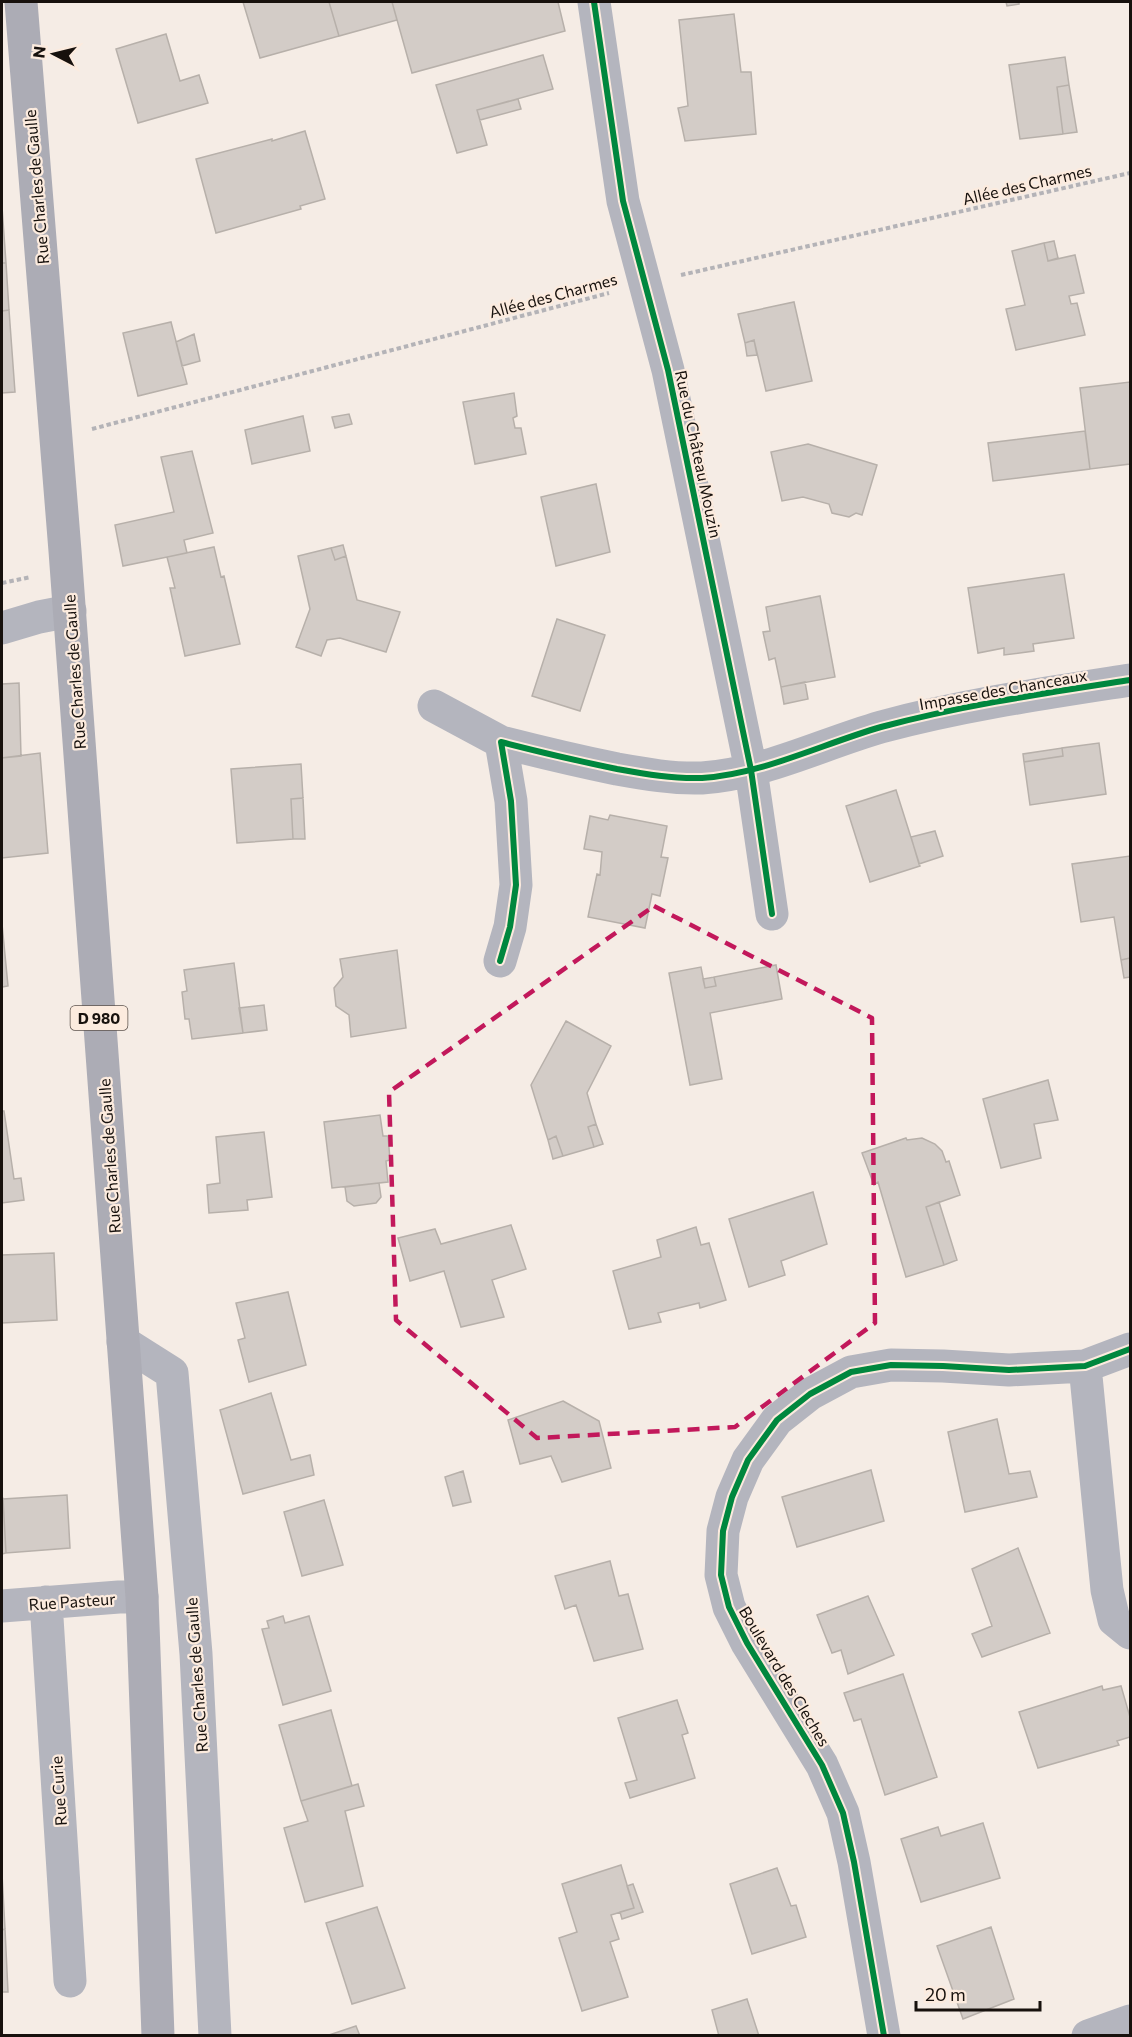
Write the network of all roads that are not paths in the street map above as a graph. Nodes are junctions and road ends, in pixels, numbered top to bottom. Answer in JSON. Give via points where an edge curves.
{"nodes":[{"id":1,"x":21,"y":2,"type":"edge"},
{"id":2,"x":594,"y":2,"type":"edge"},
{"id":3,"x":70,"y":611,"type":"junction"},
{"id":4,"x":2,"y":627,"type":"edge"},
{"id":5,"x":1131,"y":680,"type":"edge"},
{"id":6,"x":434,"y":706,"type":"dead end"},
{"id":7,"x":501,"y":742,"type":"junction"},
{"id":8,"x":751,"y":770,"type":"junction"},
{"id":9,"x":772,"y":914,"type":"dead end"},
{"id":10,"x":500,"y":961,"type":"dead end"},
{"id":11,"x":123,"y":1342,"type":"junction"},
{"id":12,"x":1131,"y":1349,"type":"edge"},
{"id":13,"x":1085,"y":1366,"type":"junction"},
{"id":14,"x":142,"y":1597,"type":"junction"},
{"id":15,"x":46,"y":1602,"type":"junction"},
{"id":16,"x":2,"y":1606,"type":"edge"},
{"id":17,"x":1131,"y":1633,"type":"edge"},
{"id":18,"x":70,"y":1981,"type":"dead end"},
{"id":19,"x":1131,"y":2021,"type":"edge"},
{"id":20,"x":158,"y":2036,"type":"edge"},
{"id":21,"x":215,"y":2036,"type":"edge"},
{"id":22,"x":884,"y":2036,"type":"edge"},
{"id":23,"x":1088,"y":2036,"type":"edge"}],
"edges":[{"from":1,"to":3,"type":"main road","name":"Rue Charles de Gaulle","number":"D 980"},
{"from":2,"to":8,"type":"street","name":"Rue du Château Mouzin","via":[[623,201],[668,370]]},
{"from":3,"to":4,"type":"street"},
{"from":3,"to":11,"type":"main road","name":"Rue Charles de Gaulle","number":"D 980"},
{"from":5,"to":8,"type":"street","name":"Impasse des Chanceaux","via":[[941,711]]},
{"from":6,"to":7,"type":"street","name":"Impasse des Chanceaux"},
{"from":7,"to":8,"type":"street","name":"Impasse des Chanceaux","via":[[568,760],[673,778]]},
{"from":7,"to":10,"type":"street","via":[[511,801],[516,885]]},
{"from":8,"to":9,"type":"street","name":"Rue du Château Mouzin"},
{"from":11,"to":14,"type":"main road","name":"Rue Charles de Gaulle","number":"D 980"},
{"from":11,"to":21,"type":"street","name":"Rue Charles de Gaulle","via":[[172,1373],[196,1654]]},
{"from":12,"to":13,"type":"street","name":"Boulevard des Cleches"},
{"from":13,"to":17,"type":"street","via":[[1107,1590],[1114,1620]]},
{"from":13,"to":22,"type":"street","name":"Boulevard des Cleches","via":[[1009,1370],[891,1365],[850,1372],[810,1394],[777,1420],[748,1460],[732,1497],[723,1531],[721,1575],[729,1607],[822,1765],[843,1813]]},
{"from":14,"to":15,"type":"street","name":"Rue Pasteur"},
{"from":14,"to":20,"type":"main road","name":"Rue Charles de Gaulle","number":"D 980"},
{"from":15,"to":16,"type":"street","name":"Rue Pasteur"},
{"from":15,"to":18,"type":"street","name":"Rue Curie"},
{"from":19,"to":23,"type":"street"}]}
